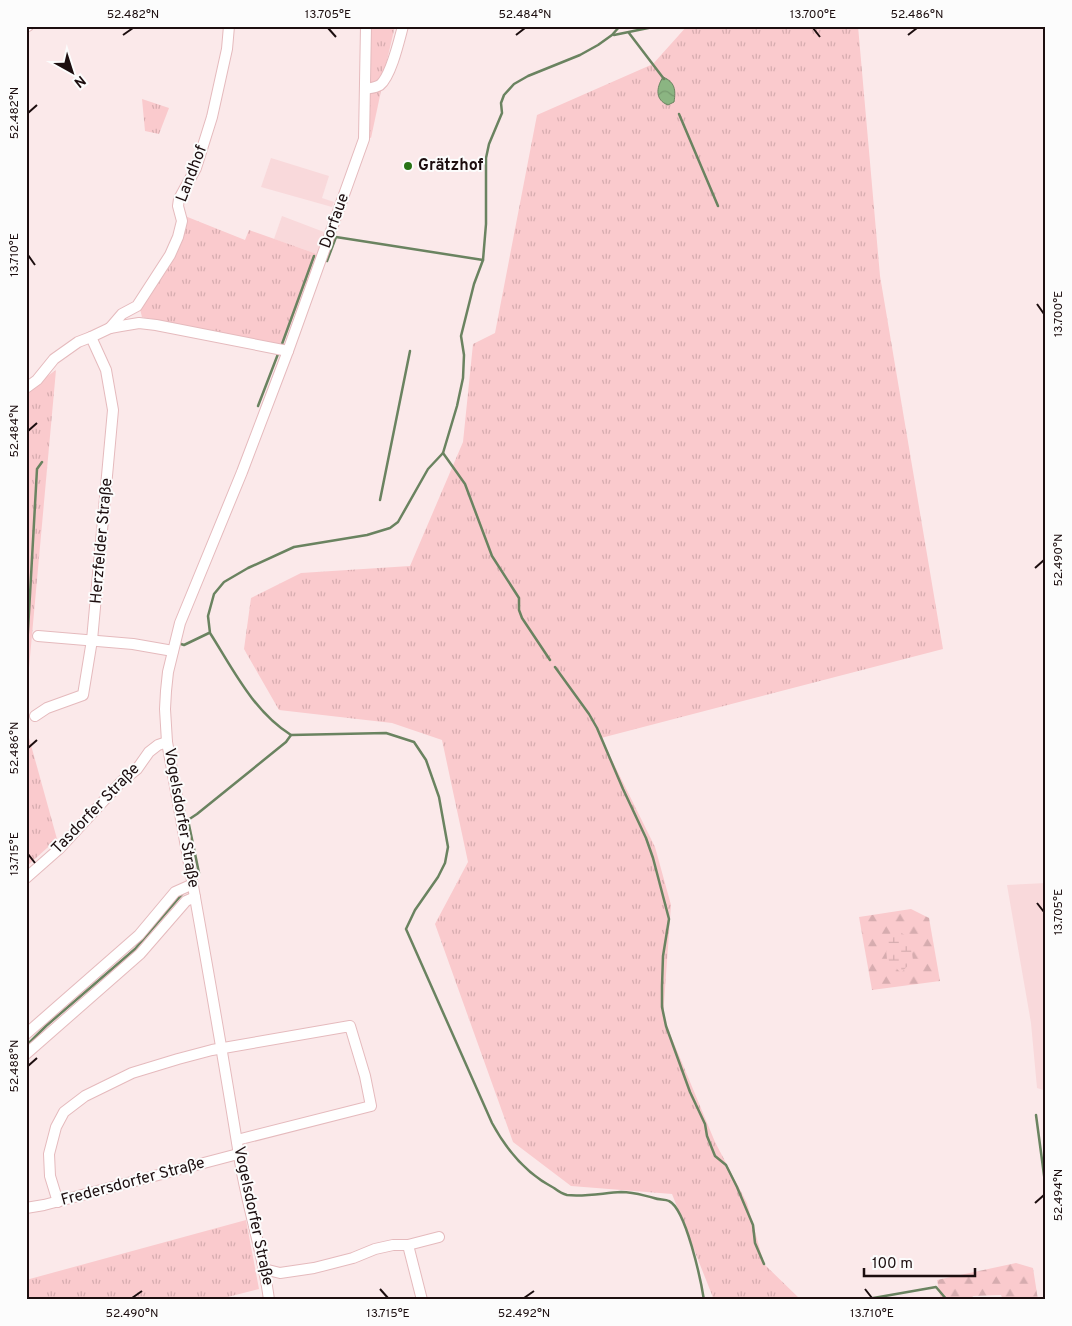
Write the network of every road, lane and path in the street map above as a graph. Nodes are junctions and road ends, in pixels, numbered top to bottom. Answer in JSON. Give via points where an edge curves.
{"nodes":[{"id":1,"x":229,"y":26,"type":"edge"},
{"id":2,"x":366,"y":26,"type":"edge"},
{"id":3,"x":403,"y":26,"type":"edge"},
{"id":4,"x":365,"y":89,"type":"junction"},
{"id":5,"x":110,"y":328,"type":"junction"},
{"id":6,"x":92,"y":337,"type":"junction"},
{"id":7,"x":288,"y":350,"type":"junction"},
{"id":8,"x":26,"y":388,"type":"edge"},
{"id":9,"x":38,"y":636,"type":"dead end"},
{"id":10,"x":92,"y":640,"type":"junction"},
{"id":11,"x":173,"y":651,"type":"junction"},
{"id":12,"x":35,"y":716,"type":"dead end"},
{"id":13,"x":167,"y":742,"type":"junction"},
{"id":14,"x":26,"y":878,"type":"edge"},
{"id":15,"x":193,"y":884,"type":"junction"},
{"id":16,"x":195,"y":897,"type":"junction"},
{"id":17,"x":26,"y":1034,"type":"edge"},
{"id":18,"x":222,"y":1049,"type":"junction"},
{"id":19,"x":26,"y":1054,"type":"edge"},
{"id":20,"x":237,"y":1140,"type":"junction"},
{"id":21,"x":238,"y":1154,"type":"junction"},
{"id":22,"x":58,"y":1202,"type":"junction"},
{"id":23,"x":26,"y":1208,"type":"edge"},
{"id":24,"x":439,"y":1237,"type":"dead end"},
{"id":25,"x":408,"y":1244,"type":"junction"},
{"id":26,"x":264,"y":1269,"type":"junction"},
{"id":27,"x":269,"y":1300,"type":"edge"},
{"id":28,"x":422,"y":1300,"type":"edge"}],
"edges":[{"from":1,"to":5,"type":"street","name":"Landhof","via":[[227,49],[207,134],[196,168],[179,198],[182,221],[178,236],[170,255],[137,306],[122,314]]},
{"from":2,"to":4,"type":"street","name":"Dorfaue"},
{"from":3,"to":4,"type":"street","via":[[387,75],[378,86]]},
{"from":4,"to":7,"type":"street","name":"Dorfaue","via":[[364,139]]},
{"from":5,"to":6,"type":"street"},
{"from":5,"to":7,"type":"street","via":[[139,323],[156,325]]},
{"from":6,"to":8,"type":"street","via":[[78,342],[54,359]]},
{"from":6,"to":10,"type":"street","name":"Herzfelder Straße","via":[[106,370],[113,410]]},
{"from":7,"to":11,"type":"street","name":"Vogelsdorfer Straße","via":[[186,606]]},
{"from":9,"to":10,"type":"street"},
{"from":10,"to":11,"type":"street"},
{"from":10,"to":12,"type":"street","name":"Herzfelder Straße","via":[[83,695],[47,708]]},
{"from":11,"to":13,"type":"street","name":"Vogelsdorfer Straße","via":[[166,691]]},
{"from":13,"to":14,"type":"street","name":"Tasdorfer Straße","via":[[149,752],[60,848]]},
{"from":13,"to":15,"type":"street","name":"Vogelsdorfer Straße"},
{"from":15,"to":16,"type":"street","name":"Vogelsdorfer Straße"},
{"from":15,"to":17,"type":"street","via":[[175,892],[139,935]]},
{"from":16,"to":18,"type":"street","name":"Vogelsdorfer Straße"},
{"from":16,"to":19,"type":"street","via":[[186,901],[140,954]]},
{"from":18,"to":20,"type":"street","name":"Vogelsdorfer Straße"},
{"from":18,"to":20,"type":"street","via":[[350,1026],[371,1106]]},
{"from":18,"to":22,"type":"street","via":[[132,1073],[85,1096],[64,1112],[49,1154],[50,1176]]},
{"from":20,"to":21,"type":"street","name":"Vogelsdorfer Straße"},
{"from":21,"to":22,"type":"street","name":"Fredersdorfer Straße"},
{"from":21,"to":26,"type":"street","name":"Vogelsdorfer Straße"},
{"from":22,"to":23,"type":"street","name":"Fredersdorfer Straße"},
{"from":24,"to":25,"type":"street"},
{"from":25,"to":26,"type":"street","via":[[393,1244],[314,1268],[280,1273]]},
{"from":25,"to":28,"type":"street"},
{"from":26,"to":27,"type":"street","name":"Vogelsdorfer Straße"}]}
